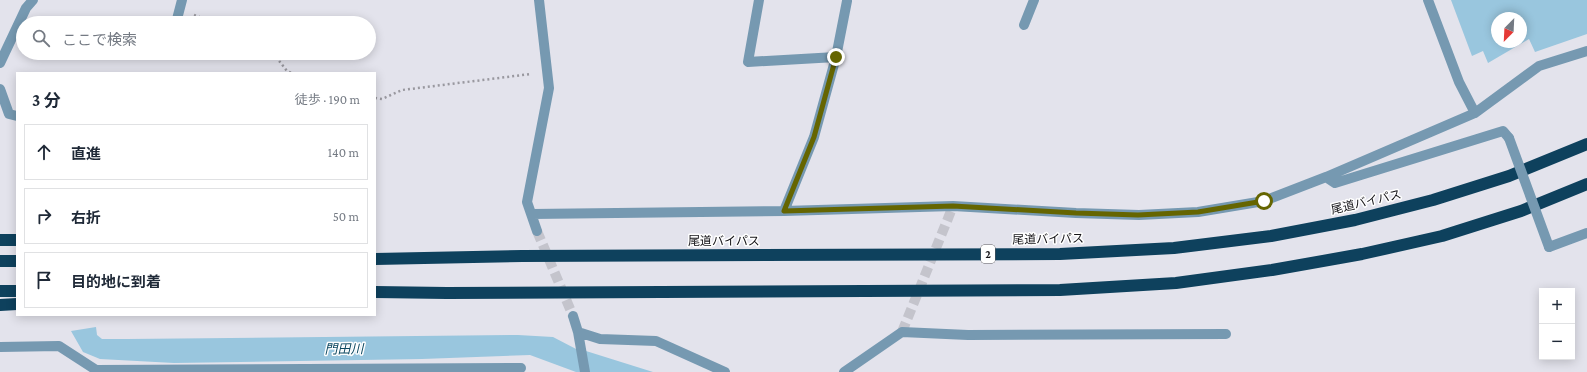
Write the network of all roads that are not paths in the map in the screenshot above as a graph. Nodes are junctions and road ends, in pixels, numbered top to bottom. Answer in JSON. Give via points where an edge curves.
{"nodes":[{"id":1,"x":33,"y":0,"type":"edge"},
{"id":2,"x":182,"y":0,"type":"edge"},
{"id":3,"x":539,"y":0,"type":"edge"},
{"id":4,"x":759,"y":0,"type":"edge"},
{"id":5,"x":1034,"y":0,"type":"edge"},
{"id":6,"x":1428,"y":0,"type":"edge"},
{"id":7,"x":846,"y":1,"type":"dead end"},
{"id":8,"x":22,"y":16,"type":"edge"},
{"id":9,"x":179,"y":16,"type":"edge"},
{"id":10,"x":1024,"y":25,"type":"dead end"},
{"id":11,"x":16,"y":29,"type":"edge"},
{"id":12,"x":1587,"y":51,"type":"edge"},
{"id":13,"x":836,"y":57,"type":"junction"},
{"id":14,"x":0,"y":63,"type":"edge"},
{"id":15,"x":0,"y":89,"type":"edge"},
{"id":16,"x":1475,"y":113,"type":"junction"},
{"id":17,"x":16,"y":116,"type":"edge"},
{"id":18,"x":1587,"y":144,"type":"edge"},
{"id":19,"x":1326,"y":177,"type":"junction"},
{"id":20,"x":1587,"y":184,"type":"edge"},
{"id":21,"x":784,"y":211,"type":"junction"},
{"id":22,"x":532,"y":214,"type":"junction"},
{"id":23,"x":537,"y":231,"type":"tunnel mouth"},
{"id":24,"x":1587,"y":233,"type":"edge"},
{"id":25,"x":0,"y":240,"type":"edge"},
{"id":26,"x":16,"y":240,"type":"edge"},
{"id":27,"x":376,"y":259,"type":"edge"},
{"id":28,"x":0,"y":261,"type":"edge"},
{"id":29,"x":16,"y":261,"type":"edge"},
{"id":30,"x":0,"y":291,"type":"edge"},
{"id":31,"x":16,"y":291,"type":"edge"},
{"id":32,"x":376,"y":292,"type":"edge"},
{"id":33,"x":16,"y":304,"type":"edge"},
{"id":34,"x":0,"y":305,"type":"edge"},
{"id":35,"x":573,"y":316,"type":"tunnel mouth"},
{"id":36,"x":578,"y":332,"type":"junction"},
{"id":37,"x":1226,"y":334,"type":"dead end"},
{"id":38,"x":0,"y":347,"type":"edge"},
{"id":39,"x":521,"y":368,"type":"dead end"},
{"id":40,"x":96,"y":371,"type":"edge"},
{"id":41,"x":585,"y":372,"type":"edge"},
{"id":42,"x":725,"y":372,"type":"edge"},
{"id":43,"x":844,"y":372,"type":"edge"}],
"edges":[{"from":1,"to":8,"type":"street"},
{"from":2,"to":9,"type":"street"},
{"from":3,"to":22,"type":"street","via":[[549,88],[527,202]]},
{"from":4,"to":13,"type":"street","via":[[748,62]]},
{"from":5,"to":10,"type":"street"},
{"from":6,"to":16,"type":"street","via":[[1458,82]]},
{"from":7,"to":13,"type":"street"},
{"from":11,"to":14,"type":"street"},
{"from":12,"to":16,"type":"street","via":[[1539,66]]},
{"from":13,"to":21,"type":"street","via":[[814,137]]},
{"from":15,"to":17,"type":"street","via":[[9,114]]},
{"from":16,"to":19,"type":"street"},
{"from":18,"to":27,"type":"highway","name":"尾道バイパス","number":"2","via":[[1509,176],[1433,200],[1355,220],[1271,236],[1174,248],[1060,254]]},
{"from":19,"to":21,"type":"street","via":[[1264,201],[1198,212],[1131,215],[953,206]]},
{"from":19,"to":24,"type":"street","bridge":true,"via":[[1335,183],[1503,131],[1509,138],[1549,247]]},
{"from":20,"to":32,"type":"highway","via":[[1521,211],[1442,236],[1280,269],[1176,283],[1052,290],[447,294]]},
{"from":21,"to":22,"type":"street"},
{"from":22,"to":23,"type":"street"},
{"from":25,"to":26,"type":"highway"},
{"from":28,"to":29,"type":"highway"},
{"from":30,"to":31,"type":"highway"},
{"from":33,"to":34,"type":"highway"},
{"from":35,"to":36,"type":"street"},
{"from":36,"to":41,"type":"street"},
{"from":36,"to":42,"type":"street","via":[[600,339],[656,341]]},
{"from":37,"to":43,"type":"street","via":[[968,335],[902,332]]},
{"from":38,"to":40,"type":"street","via":[[59,346]]},
{"from":39,"to":40,"type":"street"}]}
